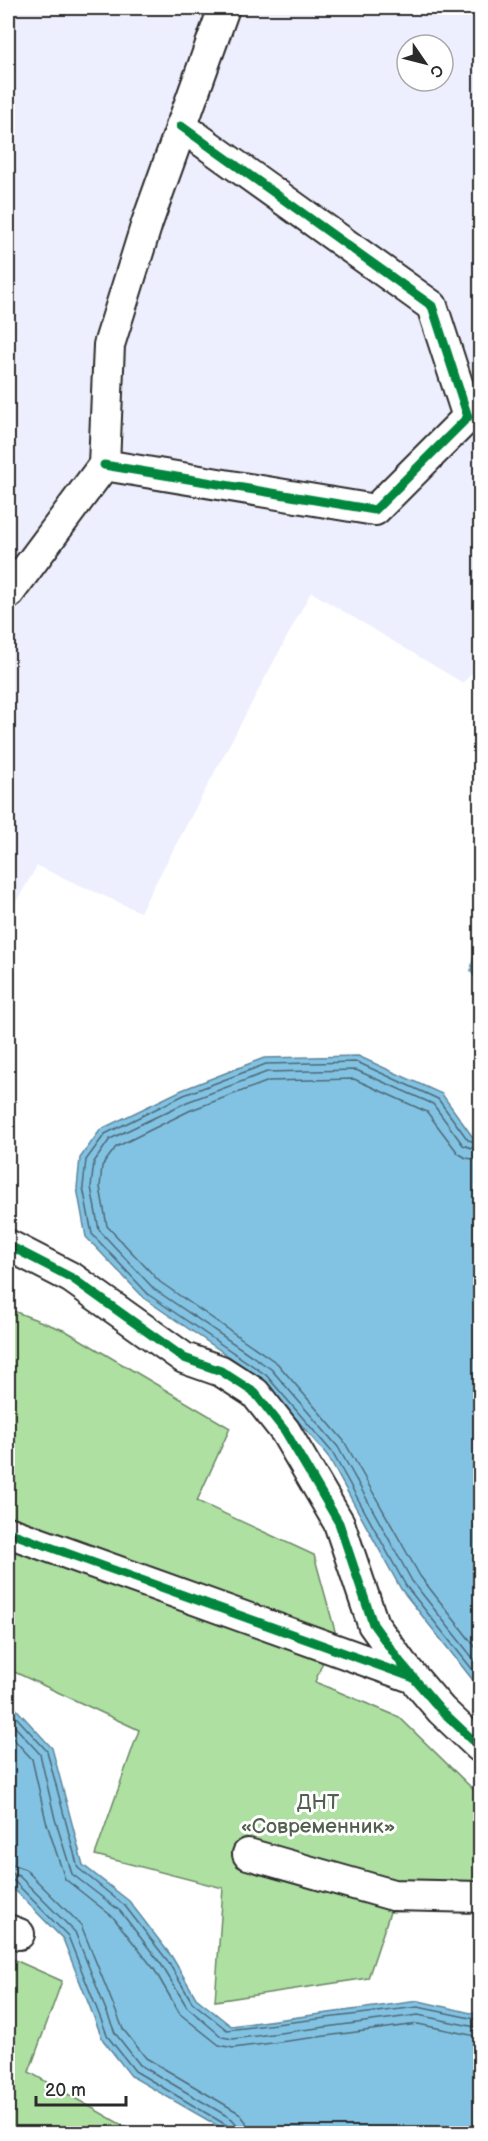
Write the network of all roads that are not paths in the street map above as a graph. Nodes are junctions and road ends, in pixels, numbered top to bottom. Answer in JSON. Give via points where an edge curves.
{"nodes":[{"id":1,"x":224,"y":8,"type":"edge"},
{"id":2,"x":182,"y":126,"type":"junction"},
{"id":3,"x":104,"y":465,"type":"junction"},
{"id":4,"x":8,"y":594,"type":"edge"},
{"id":5,"x":8,"y":1245,"type":"edge"},
{"id":6,"x":8,"y":1532,"type":"edge"},
{"id":7,"x":415,"y":1678,"type":"junction"},
{"id":8,"x":480,"y":1747,"type":"edge"},
{"id":9,"x":248,"y":1854,"type":"dead end"},
{"id":10,"x":480,"y":1897,"type":"edge"}],
"edges":[{"from":1,"to":2,"type":"street"},
{"from":2,"to":3,"type":"street","via":[[109,345]]},
{"from":2,"to":3,"type":"street","via":[[432,306],[468,417],[375,510]]},
{"from":3,"to":4,"type":"street"},
{"from":5,"to":7,"type":"street","via":[[72,1278],[184,1358],[221,1371],[255,1393],[285,1431],[339,1523],[373,1624]]},
{"from":6,"to":7,"type":"street"},
{"from":7,"to":8,"type":"street","via":[[441,1710]]},
{"from":9,"to":10,"type":"street","via":[[393,1895]]}]}
